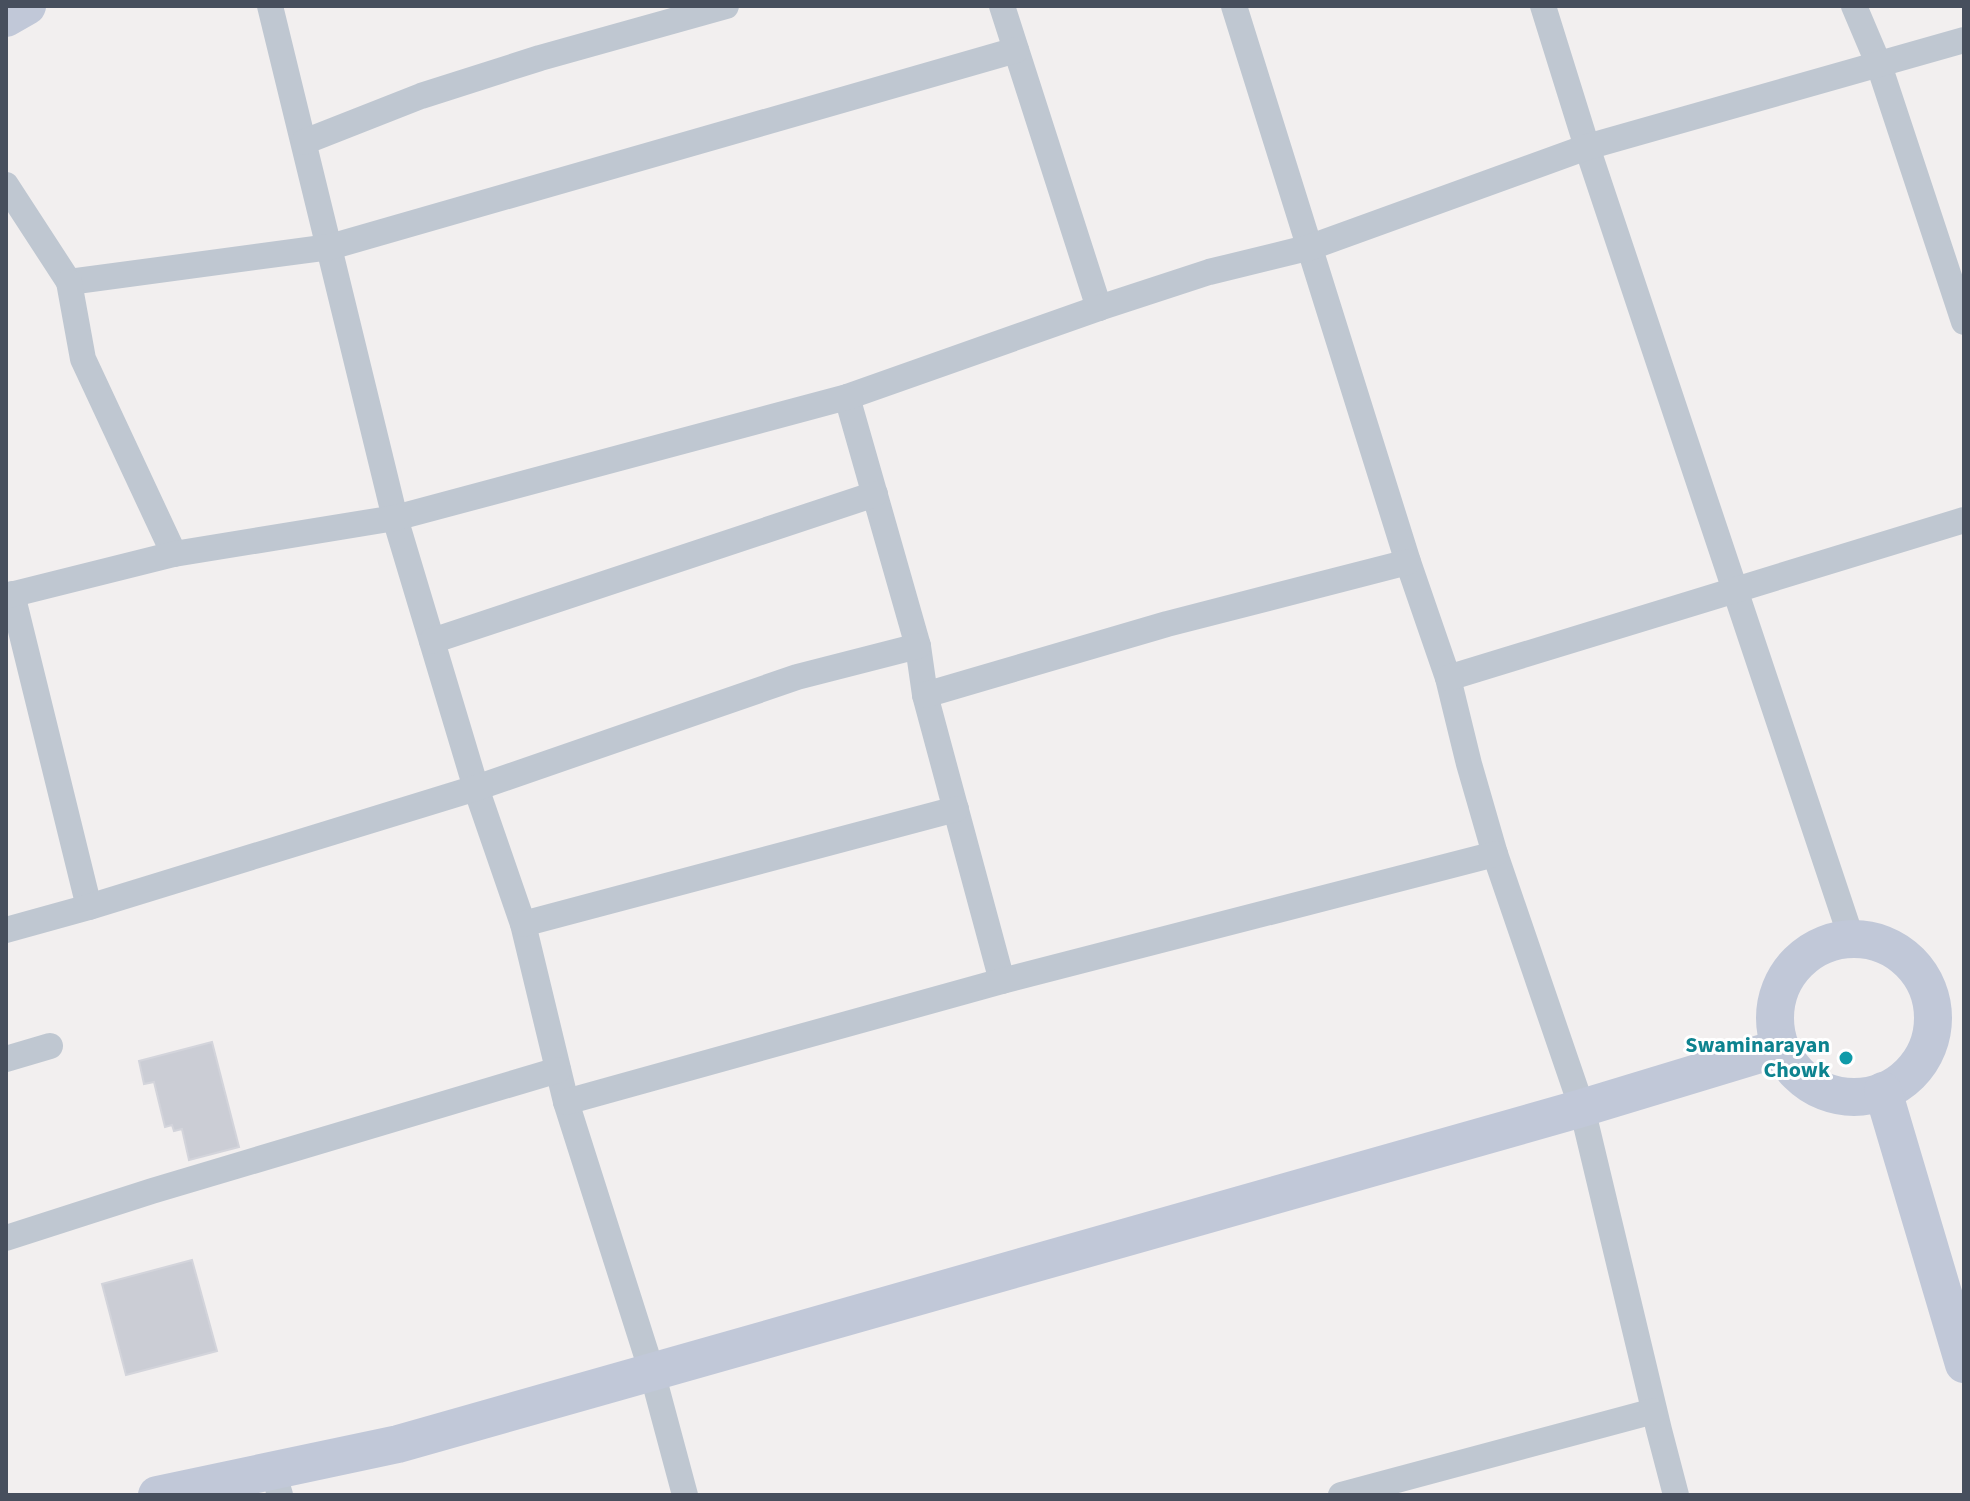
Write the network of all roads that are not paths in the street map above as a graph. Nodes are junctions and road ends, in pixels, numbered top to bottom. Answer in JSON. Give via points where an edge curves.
{"nodes":[{"id":1,"x":27,"y":6,"type":"edge"},
{"id":2,"x":270,"y":6,"type":"edge"},
{"id":3,"x":726,"y":6,"type":"edge"},
{"id":4,"x":1002,"y":6,"type":"edge"},
{"id":5,"x":1234,"y":6,"type":"edge"},
{"id":6,"x":1543,"y":6,"type":"edge"},
{"id":7,"x":1854,"y":6,"type":"edge"},
{"id":8,"x":6,"y":18,"type":"edge"},
{"id":9,"x":1964,"y":40,"type":"edge"},
{"id":10,"x":1016,"y":50,"type":"junction"},
{"id":11,"x":1879,"y":65,"type":"junction"},
{"id":12,"x":304,"y":142,"type":"junction"},
{"id":13,"x":1587,"y":147,"type":"junction"},
{"id":14,"x":6,"y":185,"type":"edge"},
{"id":15,"x":330,"y":247,"type":"junction"},
{"id":16,"x":1311,"y":247,"type":"junction"},
{"id":17,"x":69,"y":282,"type":"junction"},
{"id":18,"x":1959,"y":290,"type":"edge"},
{"id":19,"x":1099,"y":308,"type":"junction"},
{"id":20,"x":1964,"y":322,"type":"edge"},
{"id":21,"x":847,"y":397,"type":"junction"},
{"id":22,"x":875,"y":494,"type":"junction"},
{"id":23,"x":395,"y":518,"type":"junction"},
{"id":24,"x":1964,"y":520,"type":"edge"},
{"id":25,"x":174,"y":554,"type":"junction"},
{"id":26,"x":1408,"y":562,"type":"junction"},
{"id":27,"x":1734,"y":589,"type":"junction"},
{"id":28,"x":9,"y":595,"type":"edge"},
{"id":29,"x":432,"y":641,"type":"junction"},
{"id":30,"x":918,"y":646,"type":"junction"},
{"id":31,"x":1448,"y":678,"type":"junction"},
{"id":32,"x":925,"y":695,"type":"junction"},
{"id":33,"x":476,"y":788,"type":"junction"},
{"id":34,"x":956,"y":809,"type":"junction"},
{"id":35,"x":1495,"y":854,"type":"junction"},
{"id":36,"x":89,"y":907,"type":"junction"},
{"id":37,"x":523,"y":924,"type":"junction"},
{"id":38,"x":6,"y":930,"type":"edge"},
{"id":39,"x":1851,"y":937,"type":"junction"},
{"id":40,"x":1002,"y":981,"type":"junction"},
{"id":41,"x":1948,"y":991,"type":"edge"},
{"id":42,"x":50,"y":1046,"type":"dead end"},
{"id":43,"x":1780,"y":1048,"type":"junction"},
{"id":44,"x":6,"y":1059,"type":"edge"},
{"id":45,"x":558,"y":1070,"type":"junction"},
{"id":46,"x":1883,"y":1091,"type":"junction"},
{"id":47,"x":566,"y":1102,"type":"junction"},
{"id":48,"x":1582,"y":1108,"type":"junction"},
{"id":49,"x":6,"y":1238,"type":"edge"},
{"id":50,"x":1964,"y":1364,"type":"edge"},
{"id":51,"x":652,"y":1372,"type":"junction"},
{"id":52,"x":1654,"y":1411,"type":"junction"},
{"id":53,"x":276,"y":1483,"type":"edge"},
{"id":54,"x":157,"y":1495,"type":"edge"},
{"id":55,"x":685,"y":1495,"type":"edge"},
{"id":56,"x":1341,"y":1495,"type":"edge"},
{"id":57,"x":1676,"y":1495,"type":"edge"}],
"edges":[{"from":1,"to":8,"type":"street"},
{"from":2,"to":12,"type":"street"},
{"from":3,"to":12,"type":"street","via":[[435,91]]},
{"from":4,"to":10,"type":"street"},
{"from":5,"to":16,"type":"street"},
{"from":6,"to":13,"type":"street"},
{"from":7,"to":11,"type":"street"},
{"from":9,"to":11,"type":"street"},
{"from":10,"to":15,"type":"street"},
{"from":10,"to":19,"type":"street"},
{"from":11,"to":13,"type":"street"},
{"from":11,"to":18,"type":"street"},
{"from":12,"to":15,"type":"street"},
{"from":13,"to":16,"type":"street"},
{"from":13,"to":27,"type":"street"},
{"from":14,"to":17,"type":"street"},
{"from":15,"to":17,"type":"street"},
{"from":15,"to":23,"type":"street"},
{"from":16,"to":19,"type":"street","via":[[1209,272]]},
{"from":16,"to":26,"type":"street"},
{"from":17,"to":25,"type":"street","via":[[83,359]]},
{"from":18,"to":20,"type":"street"},
{"from":19,"to":21,"type":"street"},
{"from":21,"to":22,"type":"street"},
{"from":21,"to":23,"type":"street"},
{"from":22,"to":29,"type":"street"},
{"from":22,"to":30,"type":"street"},
{"from":23,"to":25,"type":"street"},
{"from":23,"to":29,"type":"street"},
{"from":24,"to":27,"type":"street"},
{"from":25,"to":28,"type":"street"},
{"from":26,"to":31,"type":"street"},
{"from":26,"to":32,"type":"street","via":[[1167,624]]},
{"from":27,"to":31,"type":"street"},
{"from":27,"to":39,"type":"street"},
{"from":28,"to":36,"type":"street"},
{"from":29,"to":33,"type":"street"},
{"from":30,"to":32,"type":"street"},
{"from":30,"to":33,"type":"street","via":[[797,677]]},
{"from":31,"to":35,"type":"street"},
{"from":32,"to":34,"type":"street"},
{"from":33,"to":36,"type":"street"},
{"from":33,"to":37,"type":"street"},
{"from":34,"to":37,"type":"street"},
{"from":34,"to":40,"type":"street"},
{"from":35,"to":40,"type":"street"},
{"from":35,"to":48,"type":"street"},
{"from":36,"to":38,"type":"street"},
{"from":37,"to":45,"type":"street"},
{"from":39,"to":41,"type":"street","via":[[1901,952]]},
{"from":39,"to":43,"type":"street","via":[[1821,944],[1796,962],[1780,988],[1774,1018]]},
{"from":40,"to":47,"type":"street"},
{"from":41,"to":46,"type":"street","via":[[1921,1063]]},
{"from":42,"to":44,"type":"street"},
{"from":43,"to":46,"type":"street","via":[[1799,1077],[1829,1094],[1863,1098]]},
{"from":43,"to":48,"type":"street"},
{"from":45,"to":47,"type":"street"},
{"from":45,"to":49,"type":"street"},
{"from":46,"to":50,"type":"street"},
{"from":47,"to":51,"type":"street"},
{"from":48,"to":51,"type":"street"},
{"from":48,"to":52,"type":"street"},
{"from":51,"to":53,"type":"street"},
{"from":51,"to":55,"type":"street"},
{"from":52,"to":56,"type":"street"},
{"from":52,"to":57,"type":"street"},
{"from":53,"to":54,"type":"street"}]}
